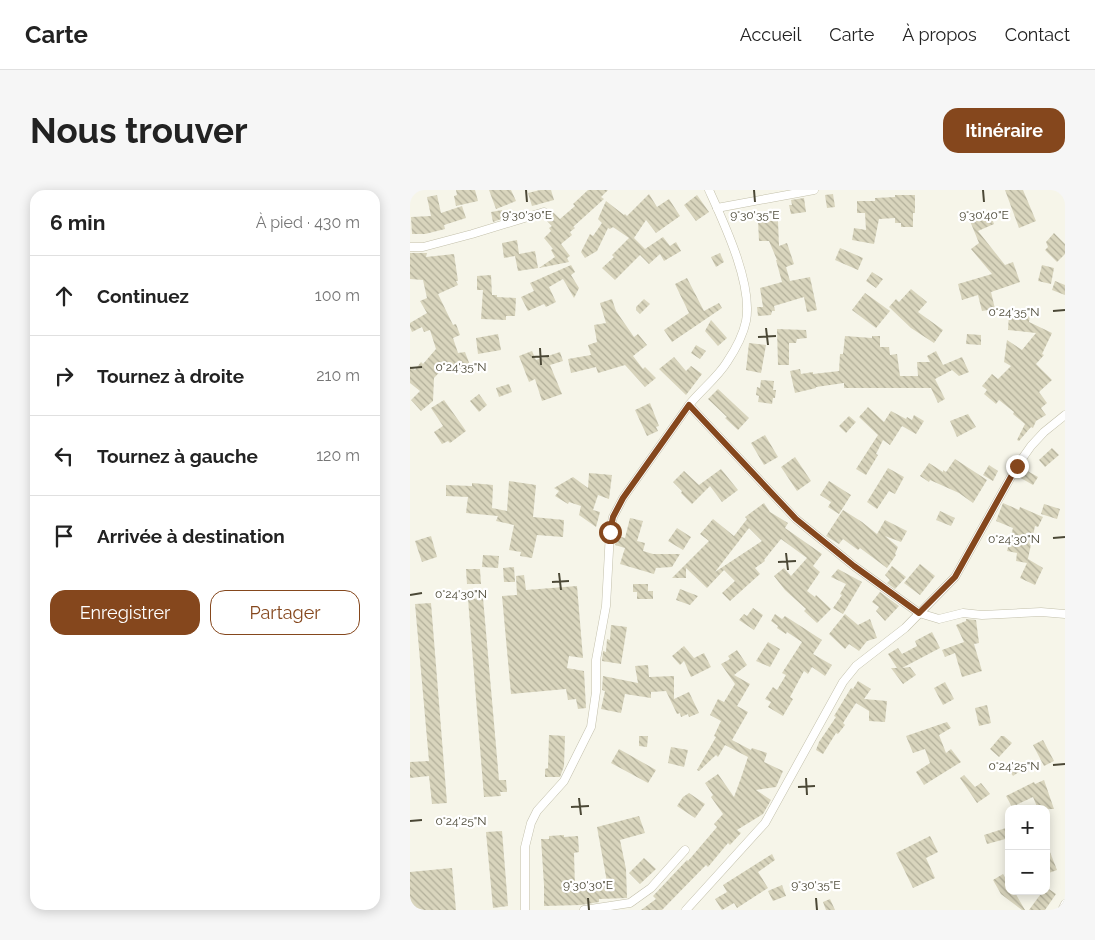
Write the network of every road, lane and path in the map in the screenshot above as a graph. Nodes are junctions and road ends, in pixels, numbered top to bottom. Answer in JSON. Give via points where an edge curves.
{"nodes":[{"id":1,"x":708,"y":190,"type":"edge"},
{"id":2,"x":814,"y":190,"type":"edge"},
{"id":3,"x":717,"y":208,"type":"junction"},
{"id":4,"x":544,"y":212,"type":"dead end"},
{"id":5,"x":410,"y":247,"type":"edge"},
{"id":6,"x":689,"y":405,"type":"junction"},
{"id":7,"x":1065,"y":415,"type":"edge"},
{"id":8,"x":919,"y":613,"type":"junction"},
{"id":9,"x":1065,"y":614,"type":"edge"},
{"id":10,"x":684,"y":850,"type":"dead end"},
{"id":11,"x":1065,"y":904,"type":"edge"},
{"id":12,"x":525,"y":910,"type":"edge"},
{"id":13,"x":584,"y":910,"type":"edge"},
{"id":14,"x":686,"y":910,"type":"edge"},
{"id":15,"x":1062,"y":910,"type":"edge"}],
"edges":[{"from":1,"to":3,"type":"street"},
{"from":2,"to":3,"type":"street"},
{"from":3,"to":6,"type":"street","via":[[738,263],[747,304],[746,320],[726,365]]},
{"from":4,"to":5,"type":"street","via":[[423,247]]},
{"from":6,"to":8,"type":"street","via":[[796,519]]},
{"from":6,"to":12,"type":"street","via":[[613,517],[606,606],[596,660],[596,692],[590,727],[564,781],[537,811],[532,823],[525,847]]},
{"from":7,"to":8,"type":"street","via":[[1031,446],[955,577]]},
{"from":8,"to":9,"type":"street","via":[[939,618],[963,613]]},
{"from":8,"to":14,"type":"street","via":[[856,666],[839,688],[765,823]]},
{"from":10,"to":13,"type":"street","via":[[651,888],[630,902]]},
{"from":11,"to":15,"type":"street"}]}
